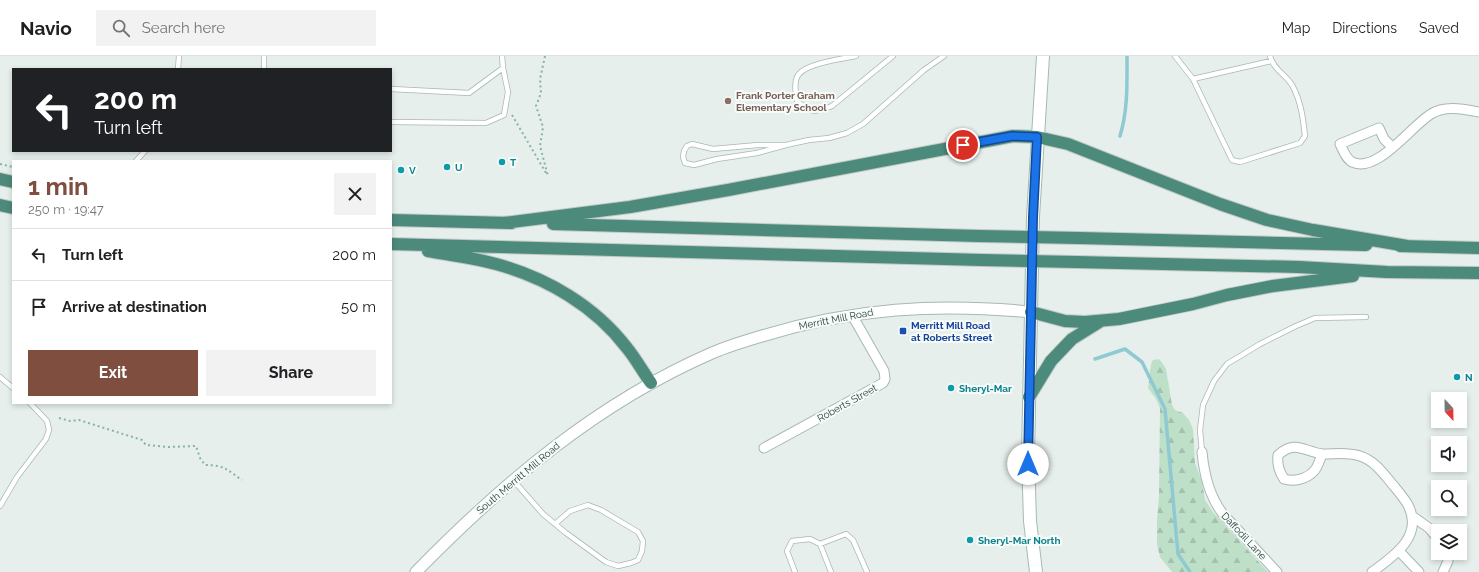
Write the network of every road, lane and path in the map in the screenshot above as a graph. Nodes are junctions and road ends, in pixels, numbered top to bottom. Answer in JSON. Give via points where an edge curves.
{"nodes":[{"id":1,"x":179,"y":56,"type":"edge"},
{"id":2,"x":264,"y":56,"type":"edge"},
{"id":3,"x":502,"y":56,"type":"edge"},
{"id":4,"x":545,"y":56,"type":"edge"},
{"id":5,"x":856,"y":56,"type":"edge"},
{"id":6,"x":893,"y":56,"type":"edge"},
{"id":7,"x":944,"y":56,"type":"edge"},
{"id":8,"x":1043,"y":56,"type":"edge"},
{"id":9,"x":1175,"y":56,"type":"edge"},
{"id":10,"x":1270,"y":59,"type":"edge"},
{"id":11,"x":178,"y":68,"type":"edge"},
{"id":12,"x":264,"y":68,"type":"edge"},
{"id":13,"x":503,"y":68,"type":"junction"},
{"id":14,"x":1193,"y":79,"type":"junction"},
{"id":15,"x":392,"y":89,"type":"edge"},
{"id":16,"x":506,"y":104,"type":"junction"},
{"id":17,"x":1479,"y":112,"type":"edge"},
{"id":18,"x":392,"y":122,"type":"edge"},
{"id":19,"x":1037,"y":137,"type":"junction"},
{"id":20,"x":786,"y":144,"type":"junction"},
{"id":21,"x":1392,"y":147,"type":"junction"},
{"id":22,"x":144,"y":152,"type":"edge"},
{"id":23,"x":137,"y":160,"type":"edge"},
{"id":24,"x":0,"y":164,"type":"edge"},
{"id":25,"x":12,"y":167,"type":"edge"},
{"id":26,"x":0,"y":179,"type":"edge"},
{"id":27,"x":12,"y":182,"type":"edge"},
{"id":28,"x":0,"y":205,"type":"edge"},
{"id":29,"x":12,"y":208,"type":"edge"},
{"id":30,"x":392,"y":220,"type":"edge"},
{"id":31,"x":504,"y":223,"type":"junction"},
{"id":32,"x":392,"y":244,"type":"edge"},
{"id":33,"x":1407,"y":246,"type":"junction"},
{"id":34,"x":1479,"y":248,"type":"edge"},
{"id":35,"x":1387,"y":272,"type":"junction"},
{"id":36,"x":1479,"y":273,"type":"edge"},
{"id":37,"x":1031,"y":312,"type":"junction"},
{"id":38,"x":852,"y":315,"type":"junction"},
{"id":39,"x":1366,"y":317,"type":"dead end"},
{"id":40,"x":1102,"y":321,"type":"junction"},
{"id":41,"x":0,"y":377,"type":"edge"},
{"id":42,"x":651,"y":383,"type":"junction"},
{"id":43,"x":12,"y":387,"type":"edge"},
{"id":44,"x":1029,"y":397,"type":"junction"},
{"id":45,"x":31,"y":404,"type":"edge"},
{"id":46,"x":59,"y":418,"type":"dead end"},
{"id":47,"x":764,"y":448,"type":"dead end"},
{"id":48,"x":1202,"y":452,"type":"joint"},
{"id":49,"x":1322,"y":454,"type":"junction"},
{"id":50,"x":242,"y":480,"type":"dead end"},
{"id":51,"x":513,"y":480,"type":"junction"},
{"id":52,"x":0,"y":506,"type":"edge"},
{"id":53,"x":1412,"y":516,"type":"junction"},
{"id":54,"x":555,"y":524,"type":"junction"},
{"id":55,"x":1431,"y":530,"type":"edge"},
{"id":56,"x":820,"y":544,"type":"junction"},
{"id":57,"x":1399,"y":551,"type":"junction"},
{"id":58,"x":1448,"y":560,"type":"edge"},
{"id":59,"x":416,"y":572,"type":"edge"},
{"id":60,"x":795,"y":572,"type":"edge"},
{"id":61,"x":831,"y":572,"type":"edge"},
{"id":62,"x":867,"y":572,"type":"edge"},
{"id":63,"x":1036,"y":572,"type":"edge"},
{"id":64,"x":1277,"y":572,"type":"edge"},
{"id":65,"x":1372,"y":572,"type":"edge"},
{"id":66,"x":1418,"y":572,"type":"edge"},
{"id":67,"x":1443,"y":572,"type":"edge"}],
"edges":[{"from":1,"to":11,"type":"lane"},
{"from":2,"to":12,"type":"lane"},
{"from":3,"to":13,"type":"lane"},
{"from":4,"to":16,"type":"path","via":[[540,79],[541,93],[536,106],[543,126],[540,146],[548,176]]},
{"from":5,"to":6,"type":"lane","via":[[809,67],[799,74],[795,85],[796,101],[807,110],[820,111],[832,106]]},
{"from":7,"to":20,"type":"lane","via":[[924,70],[863,124],[829,138]]},
{"from":8,"to":19,"type":"main road"},
{"from":9,"to":14,"type":"lane"},
{"from":10,"to":14,"type":"lane"},
{"from":10,"to":14,"type":"lane","via":[[1292,84],[1302,109],[1305,136],[1300,144],[1240,162],[1232,160]]},
{"from":13,"to":15,"type":"lane","via":[[468,93]]},
{"from":13,"to":16,"type":"lane","via":[[508,92]]},
{"from":16,"to":18,"type":"lane","via":[[504,115],[486,122]]},
{"from":17,"to":21,"type":"street","via":[[1449,108],[1435,112]]},
{"from":19,"to":31,"type":"highway","via":[[1012,136],[668,201]]},
{"from":19,"to":33,"type":"highway","via":[[1068,144],[1267,220]]},
{"from":19,"to":37,"type":"main road"},
{"from":20,"to":20,"type":"lane","via":[[713,149],[692,144],[687,146],[683,157],[685,163],[694,165],[757,153]]},
{"from":21,"to":21,"type":"street","via":[[1384,139],[1379,128],[1340,144],[1348,159],[1362,164],[1379,158]]},
{"from":22,"to":23,"type":"lane"},
{"from":24,"to":25,"type":"path"},
{"from":26,"to":27,"type":"highway"},
{"from":28,"to":29,"type":"highway"},
{"from":30,"to":31,"type":"highway"},
{"from":31,"to":33,"type":"highway","bridge":true},
{"from":32,"to":35,"type":"highway","bridge":true,"via":[[1299,267]]},
{"from":32,"to":42,"type":"highway","via":[[495,264],[549,284],[583,305],[606,324],[628,348]]},
{"from":33,"to":34,"type":"highway"},
{"from":35,"to":36,"type":"highway"},
{"from":35,"to":40,"type":"highway","via":[[1272,286]]},
{"from":37,"to":38,"type":"street","name":"Merritt Mill Road","via":[[986,308],[924,308]]},
{"from":37,"to":40,"type":"highway","via":[[1065,321]]},
{"from":37,"to":44,"type":"main road"},
{"from":38,"to":42,"type":"street","name":"Merritt Mill Road","via":[[750,340],[713,353]]},
{"from":38,"to":47,"type":"street","name":"Roberts Street","via":[[884,371],[883,383]]},
{"from":39,"to":48,"type":"lane","via":[[1315,318],[1260,344],[1228,364],[1214,381],[1203,405],[1200,430]]},
{"from":40,"to":44,"type":"highway","via":[[1072,339],[1051,361]]},
{"from":41,"to":43,"type":"lane"},
{"from":42,"to":51,"type":"street","name":"South Merritt Mill Road","via":[[564,439]]},
{"from":44,"to":63,"type":"main road","via":[[1028,490]]},
{"from":45,"to":52,"type":"lane","via":[[47,421],[49,430],[46,439],[17,477]]},
{"from":46,"to":50,"type":"path","via":[[95,424],[142,440],[146,445],[196,446],[205,465],[222,466]]},
{"from":48,"to":64,"type":"street","name":"Daffodil Lane","via":[[1210,491],[1216,504]]},
{"from":49,"to":49,"type":"street","via":[[1314,472],[1291,481],[1284,479],[1277,464],[1278,455],[1285,449],[1296,447]]},
{"from":49,"to":53,"type":"street","via":[[1348,453],[1369,460],[1378,467],[1404,499]]},
{"from":51,"to":54,"type":"lane"},
{"from":51,"to":59,"type":"street","name":"South Merritt Mill Road"},
{"from":53,"to":55,"type":"street"},
{"from":53,"to":57,"type":"street","via":[[1407,542]]},
{"from":54,"to":54,"type":"lane","via":[[606,562],[618,566],[638,560],[642,551],[643,541],[638,532],[601,510],[588,506],[570,511]]},
{"from":56,"to":60,"type":"lane","via":[[810,539],[792,541],[787,551]]},
{"from":56,"to":61,"type":"lane"},
{"from":56,"to":62,"type":"lane","via":[[846,534],[853,540]]},
{"from":57,"to":65,"type":"street"},
{"from":57,"to":66,"type":"street"},
{"from":58,"to":67,"type":"street"}]}
